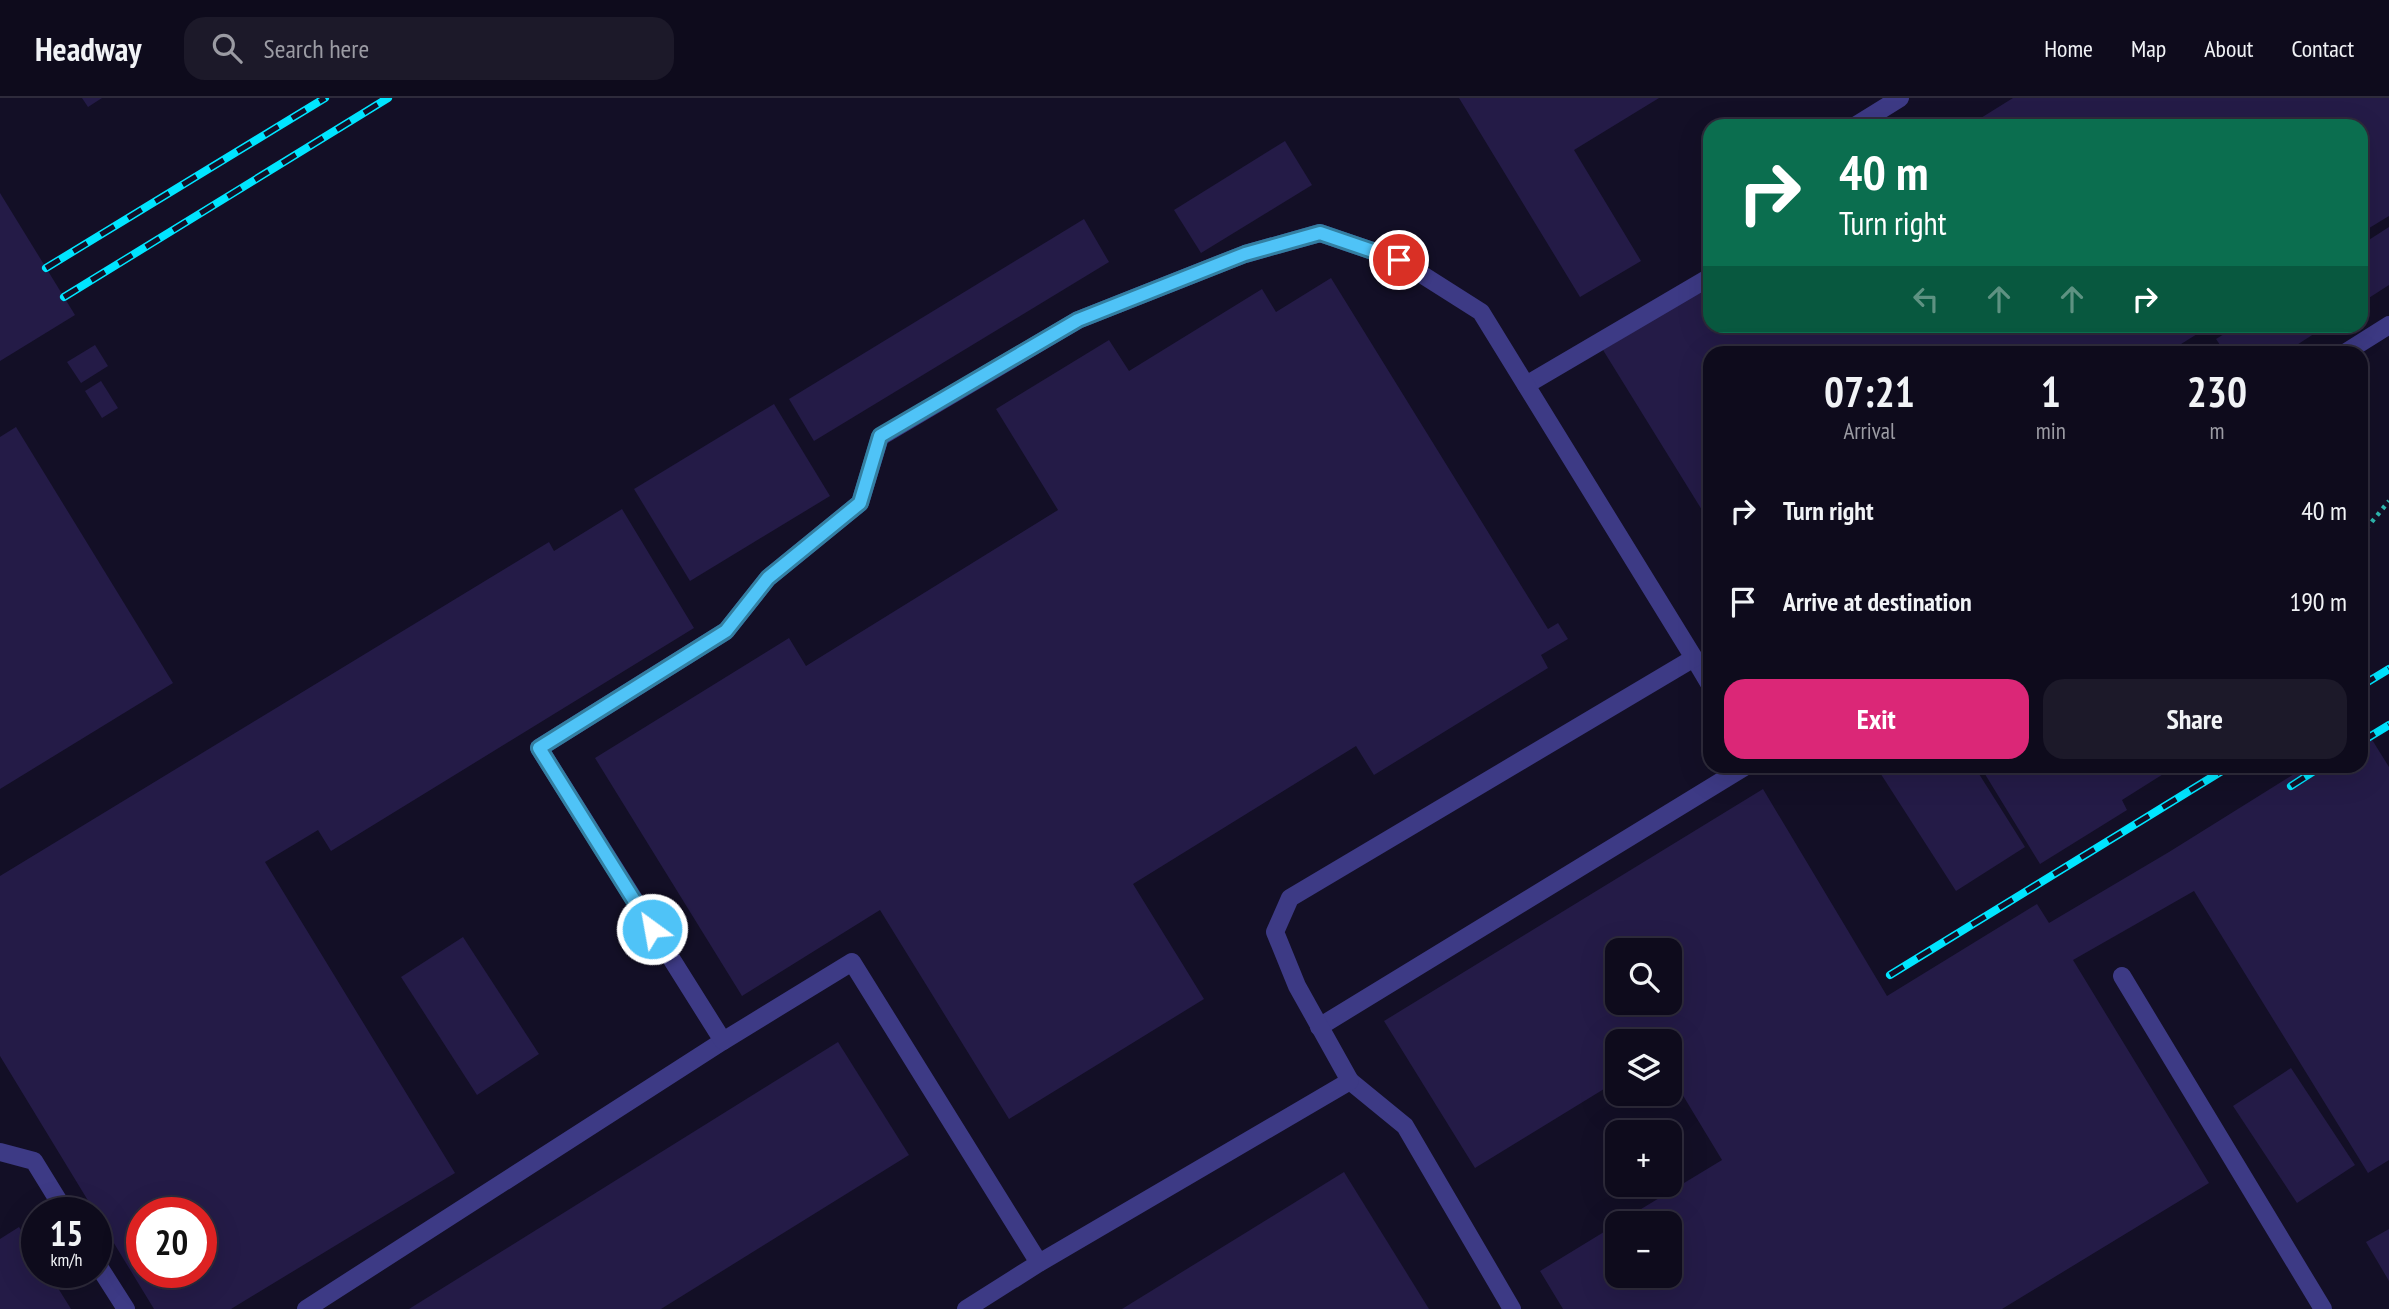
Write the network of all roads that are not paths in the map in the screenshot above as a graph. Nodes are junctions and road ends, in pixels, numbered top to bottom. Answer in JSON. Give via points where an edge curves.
{"nodes":[{"id":1,"x":1900,"y":98,"type":"edge"},
{"id":2,"x":1866,"y":119,"type":"edge"},
{"id":3,"x":1703,"y":281,"type":"edge"},
{"id":4,"x":2389,"y":325,"type":"edge"},
{"id":5,"x":2356,"y":346,"type":"edge"},
{"id":6,"x":1526,"y":386,"type":"junction"},
{"id":7,"x":1694,"y":658,"type":"junction"},
{"id":8,"x":1703,"y":673,"type":"edge"},
{"id":9,"x":1735,"y":773,"type":"edge"},
{"id":10,"x":2122,"y":976,"type":"dead end"},
{"id":11,"x":1319,"y":1027,"type":"junction"},
{"id":12,"x":723,"y":1041,"type":"junction"},
{"id":13,"x":1350,"y":1081,"type":"junction"},
{"id":14,"x":0,"y":1152,"type":"edge"},
{"id":15,"x":56,"y":1197,"type":"edge"},
{"id":16,"x":1039,"y":1263,"type":"junction"},
{"id":17,"x":112,"y":1287,"type":"edge"},
{"id":18,"x":126,"y":1309,"type":"edge"},
{"id":19,"x":306,"y":1309,"type":"edge"},
{"id":20,"x":965,"y":1309,"type":"edge"},
{"id":21,"x":1512,"y":1309,"type":"edge"},
{"id":22,"x":2323,"y":1309,"type":"edge"}],
"edges":[{"from":1,"to":2,"type":"lane"},
{"from":3,"to":6,"type":"lane"},
{"from":4,"to":5,"type":"lane"},
{"from":6,"to":7,"type":"lane"},
{"from":6,"to":12,"type":"lane","via":[[1481,312],[1399,260],[1320,233],[1245,254],[1078,320],[880,436],[860,503],[768,578],[726,631],[539,748]]},
{"from":7,"to":8,"type":"lane"},
{"from":7,"to":11,"type":"lane","via":[[1290,898],[1275,932]]},
{"from":9,"to":11,"type":"lane"},
{"from":10,"to":22,"type":"lane"},
{"from":11,"to":13,"type":"lane"},
{"from":12,"to":16,"type":"lane","via":[[852,962]]},
{"from":12,"to":19,"type":"lane"},
{"from":13,"to":16,"type":"lane"},
{"from":13,"to":21,"type":"lane","via":[[1405,1126]]},
{"from":14,"to":15,"type":"lane","via":[[34,1161]]},
{"from":16,"to":20,"type":"lane"},
{"from":17,"to":18,"type":"lane"}]}
